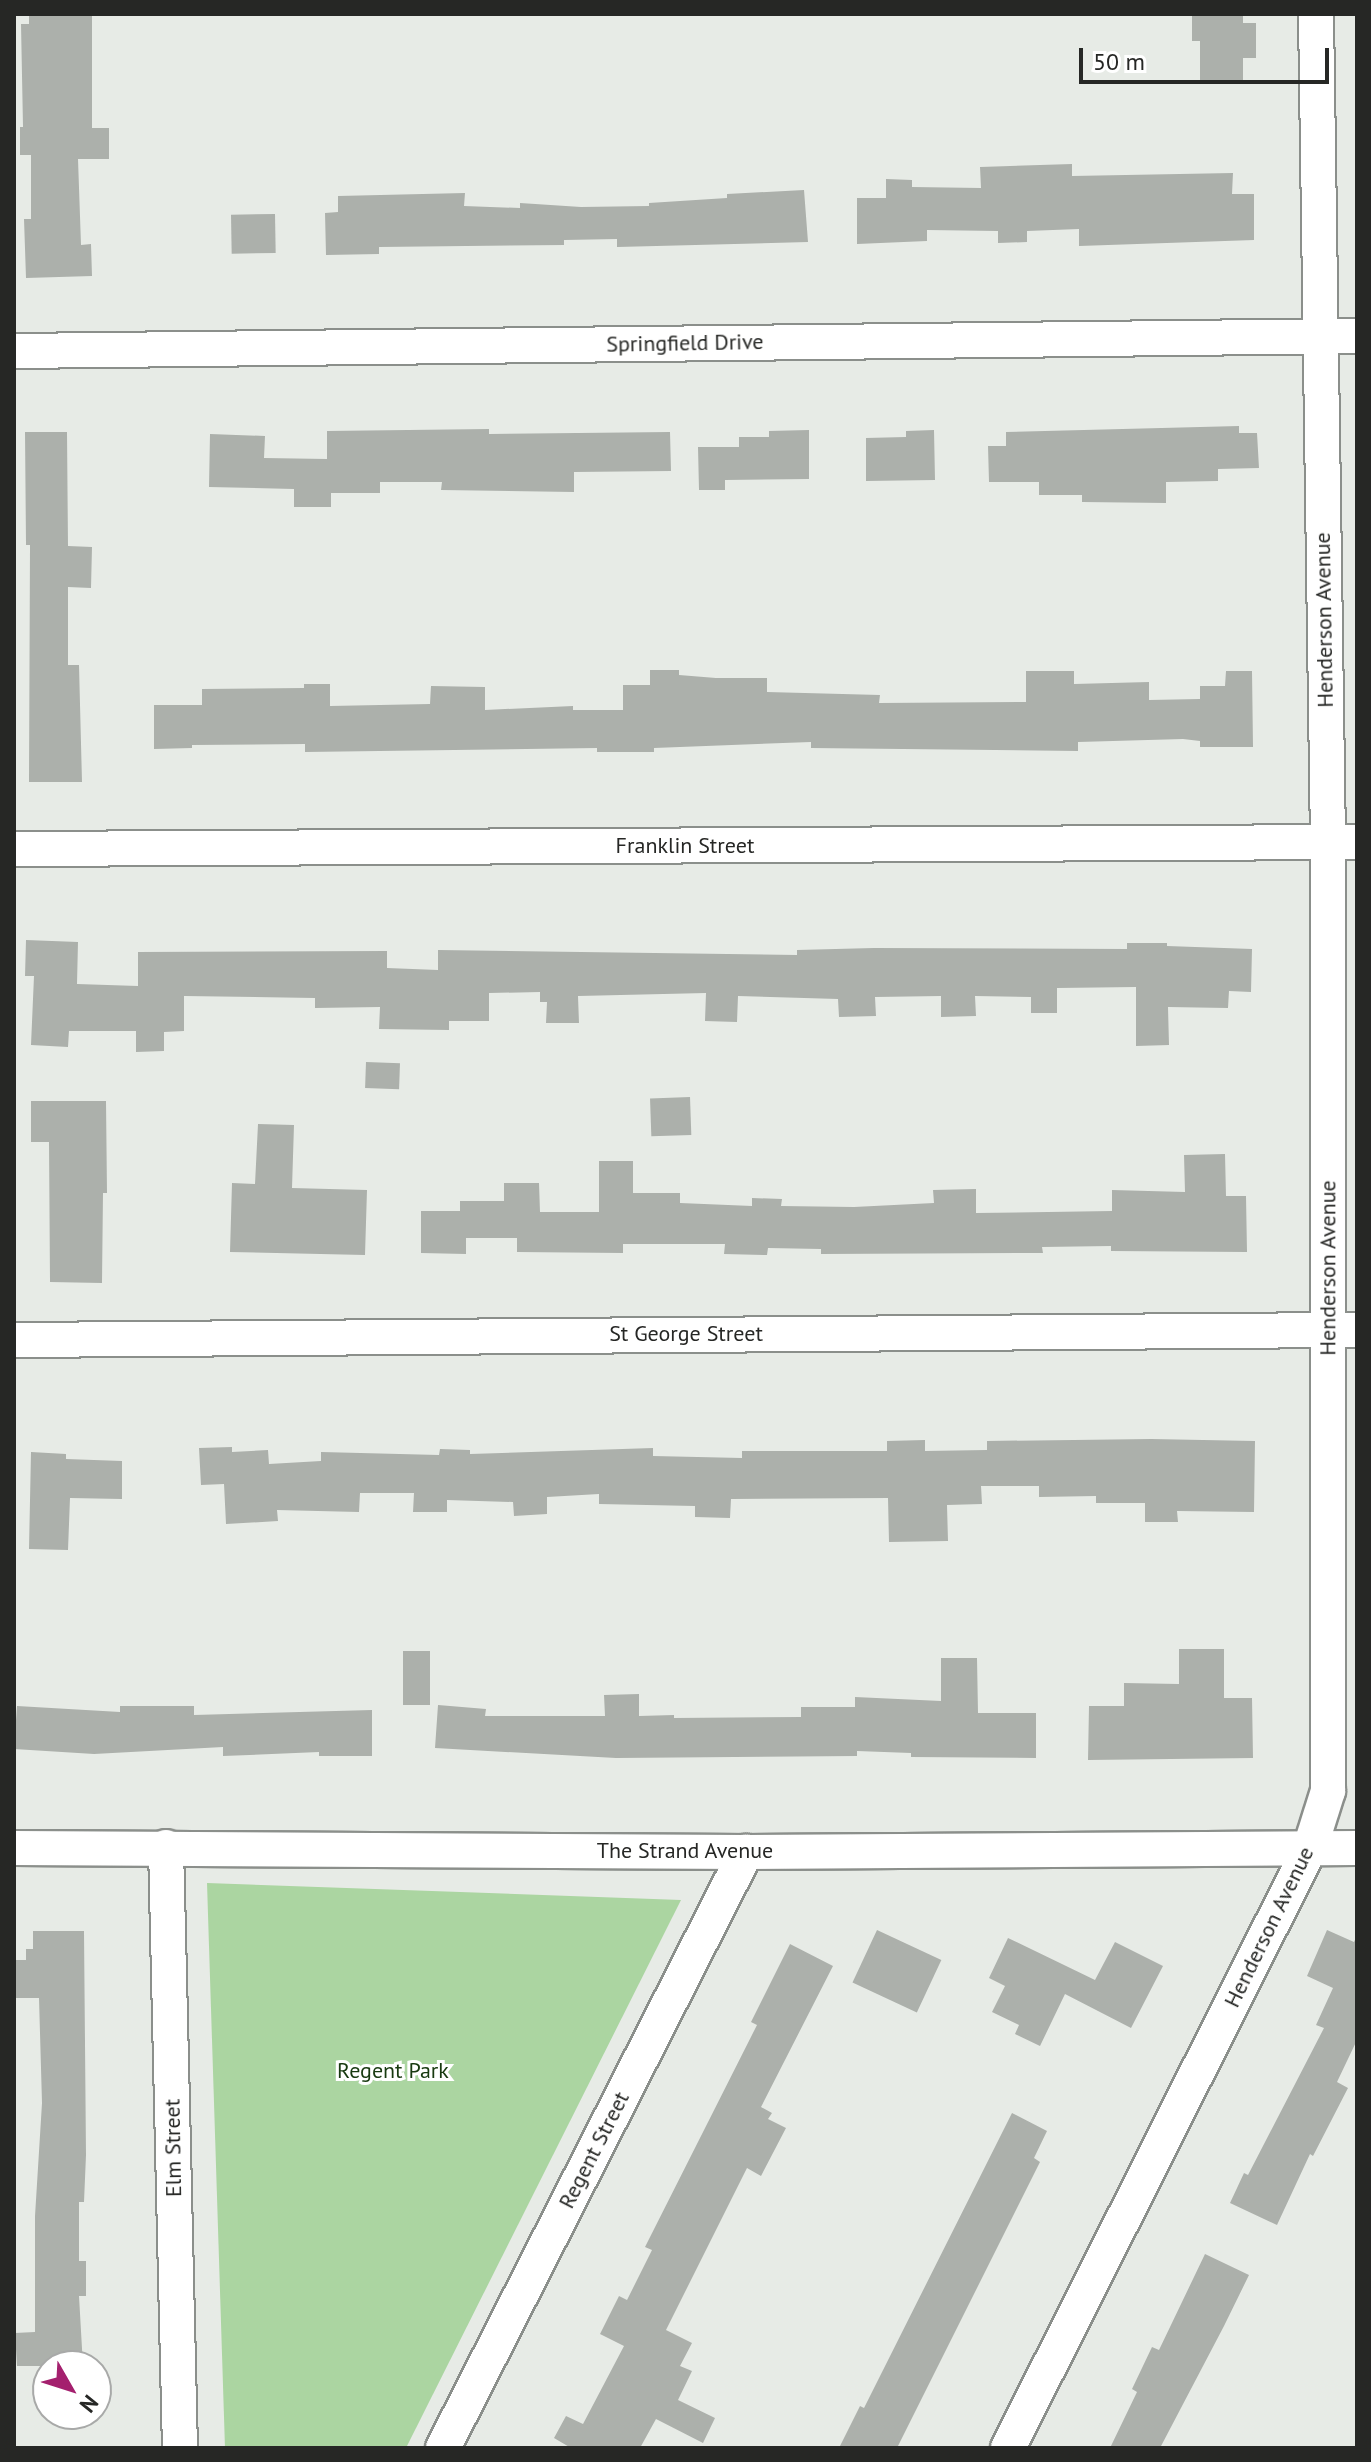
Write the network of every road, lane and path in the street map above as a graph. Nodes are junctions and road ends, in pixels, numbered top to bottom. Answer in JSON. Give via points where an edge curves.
{"nodes":[{"id":1,"x":1316,"y":14,"type":"edge"},
{"id":2,"x":1319,"y":336,"type":"junction"},
{"id":3,"x":1357,"y":336,"type":"edge"},
{"id":4,"x":14,"y":351,"type":"edge"},
{"id":5,"x":1343,"y":842,"type":"edge"},
{"id":6,"x":14,"y":849,"type":"edge"},
{"id":7,"x":1343,"y":1329,"type":"edge"},
{"id":8,"x":14,"y":1340,"type":"edge"},
{"id":9,"x":166,"y":1847,"type":"junction"},
{"id":10,"x":14,"y":1848,"type":"edge"},
{"id":11,"x":1310,"y":1848,"type":"junction"},
{"id":12,"x":1357,"y":1848,"type":"edge"},
{"id":13,"x":746,"y":1852,"type":"junction"},
{"id":14,"x":180,"y":2448,"type":"edge"},
{"id":15,"x":443,"y":2448,"type":"edge"},
{"id":16,"x":1008,"y":2448,"type":"edge"}],
"edges":[{"from":1,"to":2,"type":"street","name":"Henderson Avenue"},
{"from":2,"to":3,"type":"street","name":"Springfield Drive"},
{"from":2,"to":4,"type":"street","name":"Springfield Drive"},
{"from":2,"to":5,"type":"street","name":"Henderson Avenue"},
{"from":5,"to":6,"type":"street","name":"Franklin Street"},
{"from":5,"to":7,"type":"street","name":"Henderson Avenue"},
{"from":7,"to":8,"type":"street","name":"St George Street"},
{"from":7,"to":11,"type":"street","name":"Henderson Avenue","via":[[1328,1791]]},
{"from":9,"to":10,"type":"street","name":"The Strand Avenue"},
{"from":9,"to":13,"type":"street","name":"The Strand Avenue"},
{"from":9,"to":14,"type":"street","name":"Elm Street"},
{"from":11,"to":12,"type":"street","name":"The Strand Avenue"},
{"from":11,"to":13,"type":"street","name":"The Strand Avenue"},
{"from":11,"to":16,"type":"street","name":"Henderson Avenue"},
{"from":13,"to":15,"type":"street","name":"Regent Street"}]}
